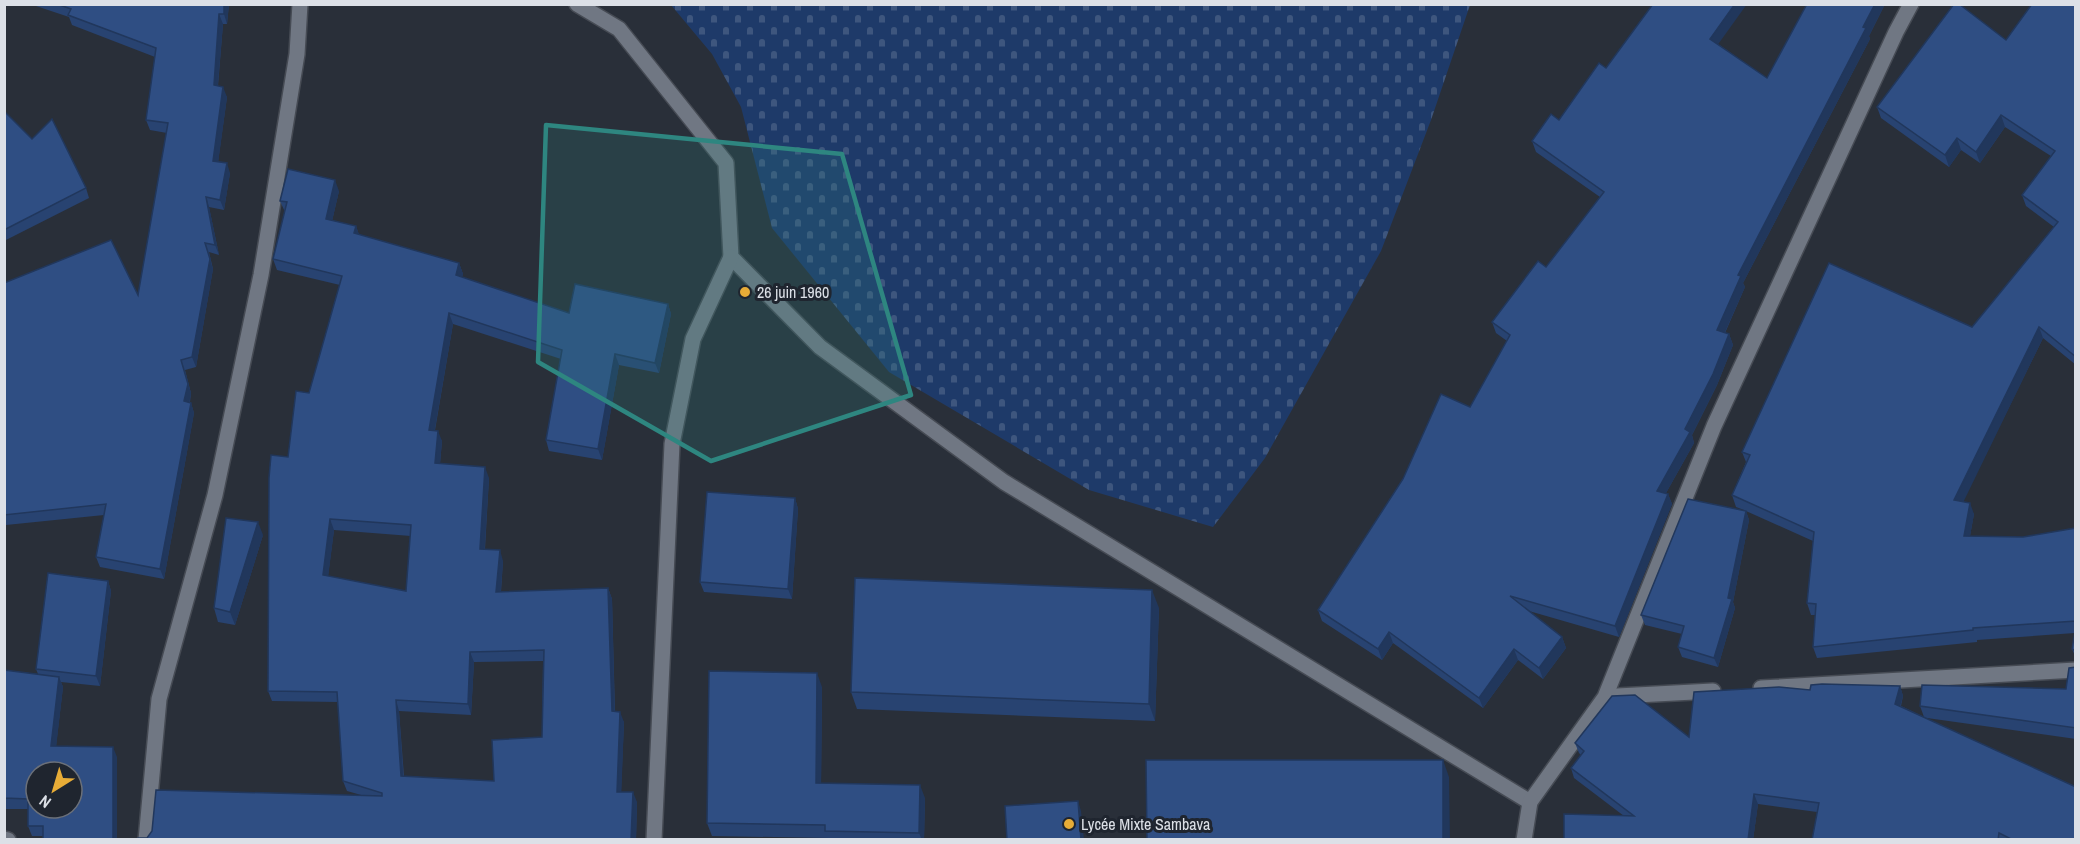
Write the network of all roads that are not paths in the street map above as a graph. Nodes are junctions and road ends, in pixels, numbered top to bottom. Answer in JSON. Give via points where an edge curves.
{"nodes":[{"id":1,"x":300,"y":4,"type":"edge"},
{"id":2,"x":577,"y":4,"type":"edge"},
{"id":3,"x":1911,"y":4,"type":"edge"},
{"id":4,"x":731,"y":257,"type":"junction"},
{"id":5,"x":2076,"y":670,"type":"edge"},
{"id":6,"x":1746,"y":689,"type":"edge"},
{"id":7,"x":1723,"y":690,"type":"edge"},
{"id":8,"x":1605,"y":697,"type":"junction"},
{"id":9,"x":1530,"y":802,"type":"junction"},
{"id":10,"x":146,"y":840,"type":"edge"},
{"id":11,"x":654,"y":840,"type":"edge"},
{"id":12,"x":1524,"y":840,"type":"edge"}],
"edges":[{"from":1,"to":10,"type":"street","via":[[297,54],[261,275],[215,495],[159,699]]},
{"from":2,"to":4,"type":"street","via":[[619,29],[726,163]]},
{"from":3,"to":8,"type":"street","via":[[1714,426]]},
{"from":4,"to":9,"type":"street","via":[[820,347],[1004,482]]},
{"from":4,"to":11,"type":"street","via":[[693,339],[672,444]]},
{"from":5,"to":6,"type":"street"},
{"from":7,"to":8,"type":"street"},
{"from":8,"to":9,"type":"street"},
{"from":9,"to":12,"type":"street"}]}
